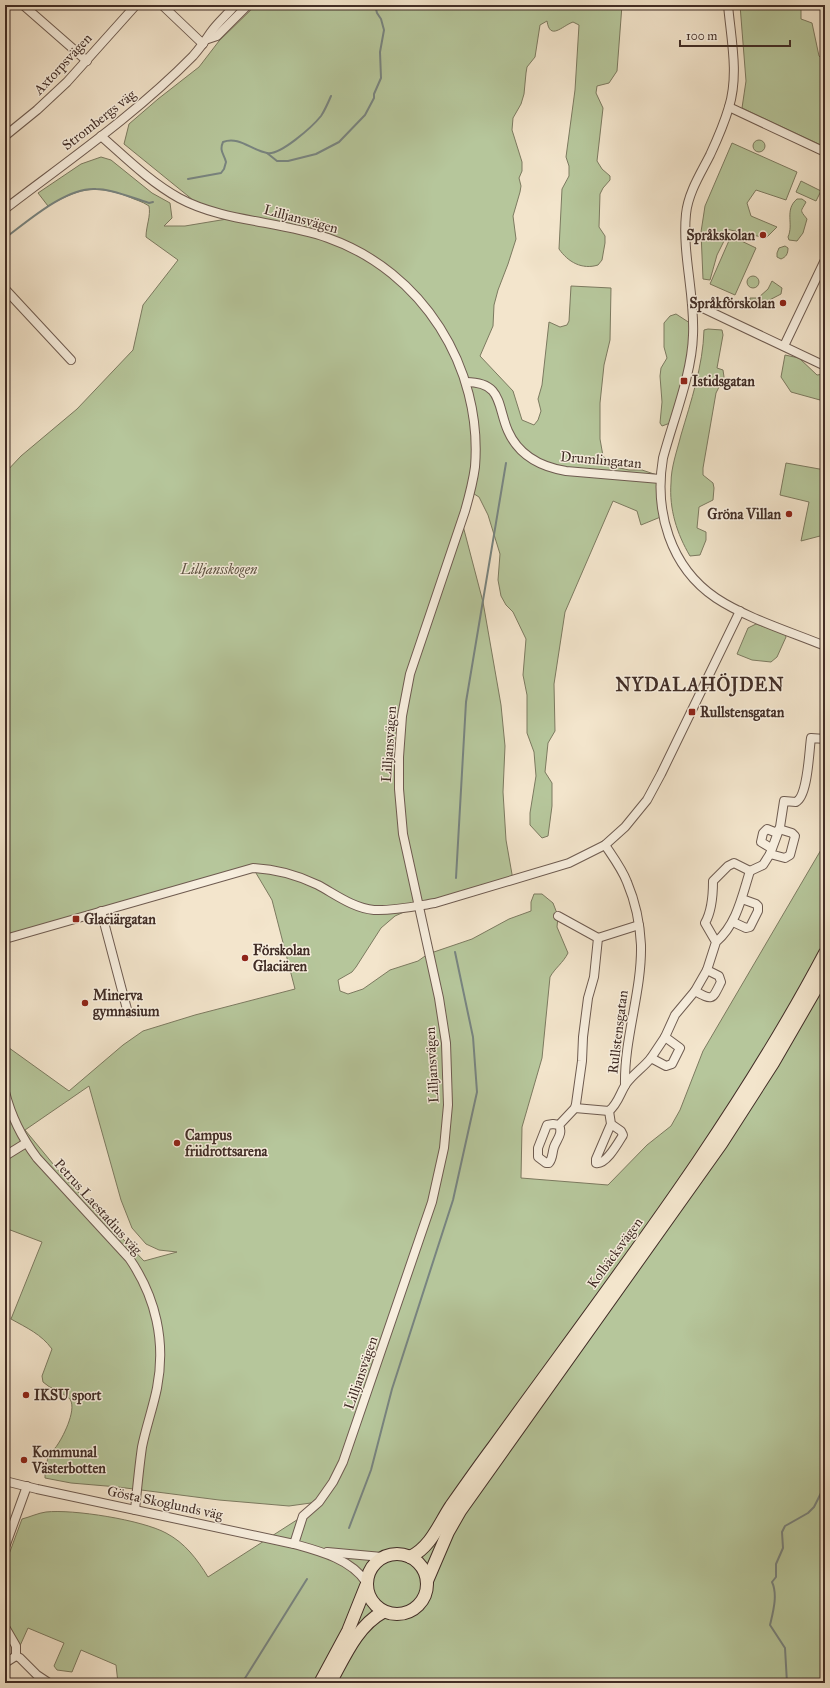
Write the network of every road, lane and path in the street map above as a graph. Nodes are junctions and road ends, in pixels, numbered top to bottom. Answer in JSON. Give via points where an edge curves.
{"nodes":[{"id":1,"x":8,"y":5,"type":"edge"},
{"id":2,"x":23,"y":5,"type":"edge"},
{"id":3,"x":136,"y":5,"type":"edge"},
{"id":4,"x":162,"y":5,"type":"edge"},
{"id":5,"x":235,"y":5,"type":"edge"},
{"id":6,"x":248,"y":5,"type":"edge"},
{"id":7,"x":728,"y":5,"type":"edge"},
{"id":8,"x":5,"y":8,"type":"edge"},
{"id":9,"x":206,"y":42,"type":"junction"},
{"id":10,"x":87,"y":61,"type":"junction"},
{"id":11,"x":729,"y":107,"type":"junction"},
{"id":12,"x":5,"y":136,"type":"edge"},
{"id":13,"x":101,"y":136,"type":"junction"},
{"id":14,"x":825,"y":152,"type":"edge"},
{"id":15,"x":5,"y":209,"type":"edge"},
{"id":16,"x":825,"y":260,"type":"edge"},
{"id":17,"x":5,"y":289,"type":"edge"},
{"id":18,"x":692,"y":303,"type":"junction"},
{"id":19,"x":784,"y":346,"type":"junction"},
{"id":20,"x":71,"y":360,"type":"dead end"},
{"id":21,"x":825,"y":366,"type":"edge"},
{"id":22,"x":466,"y":382,"type":"junction"},
{"id":23,"x":660,"y":479,"type":"junction"},
{"id":24,"x":740,"y":612,"type":"junction"},
{"id":25,"x":825,"y":646,"type":"edge"},
{"id":26,"x":825,"y":740,"type":"edge"},
{"id":27,"x":778,"y":831,"type":"junction"},
{"id":28,"x":605,"y":845,"type":"junction"},
{"id":29,"x":770,"y":851,"type":"junction"},
{"id":30,"x":750,"y":871,"type":"junction"},
{"id":31,"x":742,"y":899,"type":"junction"},
{"id":32,"x":418,"y":906,"type":"junction"},
{"id":33,"x":101,"y":911,"type":"junction"},
{"id":34,"x":558,"y":916,"type":"dead end"},
{"id":35,"x":733,"y":922,"type":"junction"},
{"id":36,"x":639,"y":925,"type":"junction"},
{"id":37,"x":598,"y":938,"type":"junction"},
{"id":38,"x":5,"y":939,"type":"edge"},
{"id":39,"x":716,"y":942,"type":"junction"},
{"id":40,"x":825,"y":953,"type":"edge"},
{"id":41,"x":707,"y":970,"type":"junction"},
{"id":42,"x":825,"y":973,"type":"edge"},
{"id":43,"x":695,"y":991,"type":"junction"},
{"id":44,"x":128,"y":1013,"type":"dead end"},
{"id":45,"x":665,"y":1037,"type":"junction"},
{"id":46,"x":651,"y":1058,"type":"junction"},
{"id":47,"x":625,"y":1085,"type":"junction"},
{"id":48,"x":5,"y":1092,"type":"edge"},
{"id":49,"x":575,"y":1108,"type":"junction"},
{"id":50,"x":609,"y":1111,"type":"junction"},
{"id":51,"x":610,"y":1124,"type":"junction"},
{"id":52,"x":559,"y":1125,"type":"junction"},
{"id":53,"x":26,"y":1143,"type":"junction"},
{"id":54,"x":5,"y":1156,"type":"edge"},
{"id":55,"x":5,"y":1480,"type":"edge"},
{"id":56,"x":27,"y":1486,"type":"junction"},
{"id":57,"x":135,"y":1510,"type":"junction"},
{"id":58,"x":294,"y":1544,"type":"junction"},
{"id":59,"x":5,"y":1547,"type":"edge"},
{"id":60,"x":320,"y":1551,"type":"junction"},
{"id":61,"x":382,"y":1557,"type":"junction"},
{"id":62,"x":410,"y":1557,"type":"junction"},
{"id":63,"x":427,"y":1580,"type":"junction"},
{"id":64,"x":366,"y":1584,"type":"junction"},
{"id":65,"x":383,"y":1612,"type":"junction"},
{"id":66,"x":5,"y":1627,"type":"edge"},
{"id":67,"x":16,"y":1656,"type":"junction"},
{"id":68,"x":5,"y":1663,"type":"edge"},
{"id":69,"x":49,"y":1683,"type":"edge"},
{"id":70,"x":320,"y":1683,"type":"edge"},
{"id":71,"x":330,"y":1683,"type":"edge"}],
"edges":[{"from":1,"to":8,"type":"street"},
{"from":2,"to":10,"type":"street"},
{"from":3,"to":10,"type":"street","name":"Axtorpsvägen"},
{"from":4,"to":9,"type":"street"},
{"from":5,"to":9,"type":"street","via":[[211,32]]},
{"from":6,"to":9,"type":"street","via":[[217,36]]},
{"from":7,"to":11,"type":"street","via":[[734,67]]},
{"from":9,"to":13,"type":"street","name":"Strombergs väg","via":[[151,95]]},
{"from":10,"to":12,"type":"street","name":"Axtorpsvägen","via":[[38,110]]},
{"from":11,"to":14,"type":"street"},
{"from":11,"to":18,"type":"street","via":[[719,136],[693,189],[686,212]]},
{"from":13,"to":15,"type":"street","name":"Strombergs väg"},
{"from":13,"to":22,"type":"street","name":"Lilljansvägen","via":[[146,176],[192,204],[220,213],[327,237],[370,258],[405,285],[426,307],[452,348]]},
{"from":16,"to":19,"type":"street"},
{"from":17,"to":20,"type":"street"},
{"from":18,"to":19,"type":"street"},
{"from":18,"to":23,"type":"street","via":[[692,349],[663,458]]},
{"from":19,"to":21,"type":"street"},
{"from":22,"to":23,"type":"street","name":"Drumlingatan","via":[[488,386],[500,404],[509,432],[527,455],[539,464],[566,471]]},
{"from":22,"to":32,"type":"street","name":"Lilljansvägen","via":[[474,426],[473,479],[465,511],[410,674],[400,736],[400,815]]},
{"from":23,"to":24,"type":"street","via":[[660,501],[667,534],[673,548],[698,583],[717,599]]},
{"from":24,"to":25,"type":"street"},
{"from":24,"to":28,"type":"street","via":[[647,800],[632,820]]},
{"from":26,"to":27,"type":"street","via":[[811,738],[803,792],[799,801],[784,801]]},
{"from":27,"to":29,"type":"street"},
{"from":27,"to":29,"type":"street","via":[[767,829],[763,833],[761,842]]},
{"from":27,"to":29,"type":"street","via":[[792,833],[795,836],[790,855],[785,858]]},
{"from":28,"to":32,"type":"street","via":[[569,863]]},
{"from":28,"to":36,"type":"street","name":"Rullstensgatan","via":[[627,880]]},
{"from":29,"to":30,"type":"street","via":[[763,865]]},
{"from":30,"to":31,"type":"street"},
{"from":30,"to":39,"type":"street","via":[[732,863],[713,881],[710,910],[705,923]]},
{"from":31,"to":35,"type":"street"},
{"from":31,"to":35,"type":"street","via":[[756,904],[758,911],[748,928]]},
{"from":32,"to":33,"type":"street","via":[[374,910],[331,894],[301,878],[275,870],[253,868]]},
{"from":32,"to":58,"type":"street","name":"Lilljansvägen","via":[[439,998],[446,1043],[448,1105],[444,1148],[432,1202],[343,1462],[320,1502],[303,1516]]},
{"from":33,"to":38,"type":"street"},
{"from":33,"to":44,"type":"street"},
{"from":34,"to":37,"type":"street"},
{"from":35,"to":39,"type":"street"},
{"from":36,"to":37,"type":"street"},
{"from":36,"to":47,"type":"street","name":"Rullstensgatan","via":[[639,970],[625,1066]]},
{"from":37,"to":49,"type":"street"},
{"from":39,"to":41,"type":"street"},
{"from":40,"to":62,"type":"highway","name":"Kolbäcksvägen","via":[[761,1065],[684,1183],[472,1477],[432,1537],[422,1550]]},
{"from":41,"to":43,"type":"street"},
{"from":41,"to":43,"type":"street","via":[[722,980],[714,996],[709,999]]},
{"from":42,"to":63,"type":"highway","name":"Kolbäcksvägen","via":[[773,1063],[721,1144],[460,1511]]},
{"from":43,"to":45,"type":"street","via":[[675,1015]]},
{"from":45,"to":46,"type":"street"},
{"from":45,"to":46,"type":"street","via":[[680,1048],[672,1064],[666,1066]]},
{"from":46,"to":47,"type":"street"},
{"from":47,"to":50,"type":"street","via":[[619,1099]]},
{"from":48,"to":53,"type":"street","name":"Petrus Laestadius väg"},
{"from":49,"to":50,"type":"street"},
{"from":49,"to":52,"type":"street"},
{"from":50,"to":51,"type":"street"},
{"from":51,"to":51,"type":"street","via":[[596,1159],[596,1164],[603,1163],[608,1158],[623,1134]]},
{"from":52,"to":52,"type":"street","via":[[560,1134],[552,1160],[546,1163],[538,1157],[539,1145],[547,1125]]},
{"from":53,"to":54,"type":"street"},
{"from":53,"to":57,"type":"street","name":"Petrus Laestadius väg","via":[[129,1258],[141,1277],[154,1307],[160,1337],[159,1376],[143,1446]]},
{"from":55,"to":56,"type":"street","name":"Gösta Skoglunds väg"},
{"from":56,"to":57,"type":"street","name":"Gösta Skoglunds väg"},
{"from":56,"to":59,"type":"street"},
{"from":57,"to":58,"type":"street","name":"Gösta Skoglunds väg"},
{"from":58,"to":60,"type":"street","name":"Gösta Skoglunds väg"},
{"from":60,"to":61,"type":"street","name":"Gösta Skoglunds väg"},
{"from":60,"to":64,"type":"street","name":"Gösta Skoglunds väg","via":[[353,1568]]},
{"from":61,"to":62,"type":"highway","via":[[396,1554]]},
{"from":61,"to":64,"type":"highway","via":[[372,1566]]},
{"from":62,"to":63,"type":"highway","via":[[423,1569]]},
{"from":63,"to":65,"type":"highway","via":[[426,1594],[416,1608],[400,1615]]},
{"from":64,"to":65,"type":"highway","via":[[371,1601]]},
{"from":64,"to":70,"type":"highway","via":[[348,1632]]},
{"from":65,"to":71,"type":"highway","via":[[363,1628]]},
{"from":66,"to":67,"type":"street","via":[[16,1646]]},
{"from":67,"to":68,"type":"street"},
{"from":67,"to":69,"type":"street","via":[[37,1676]]}]}
